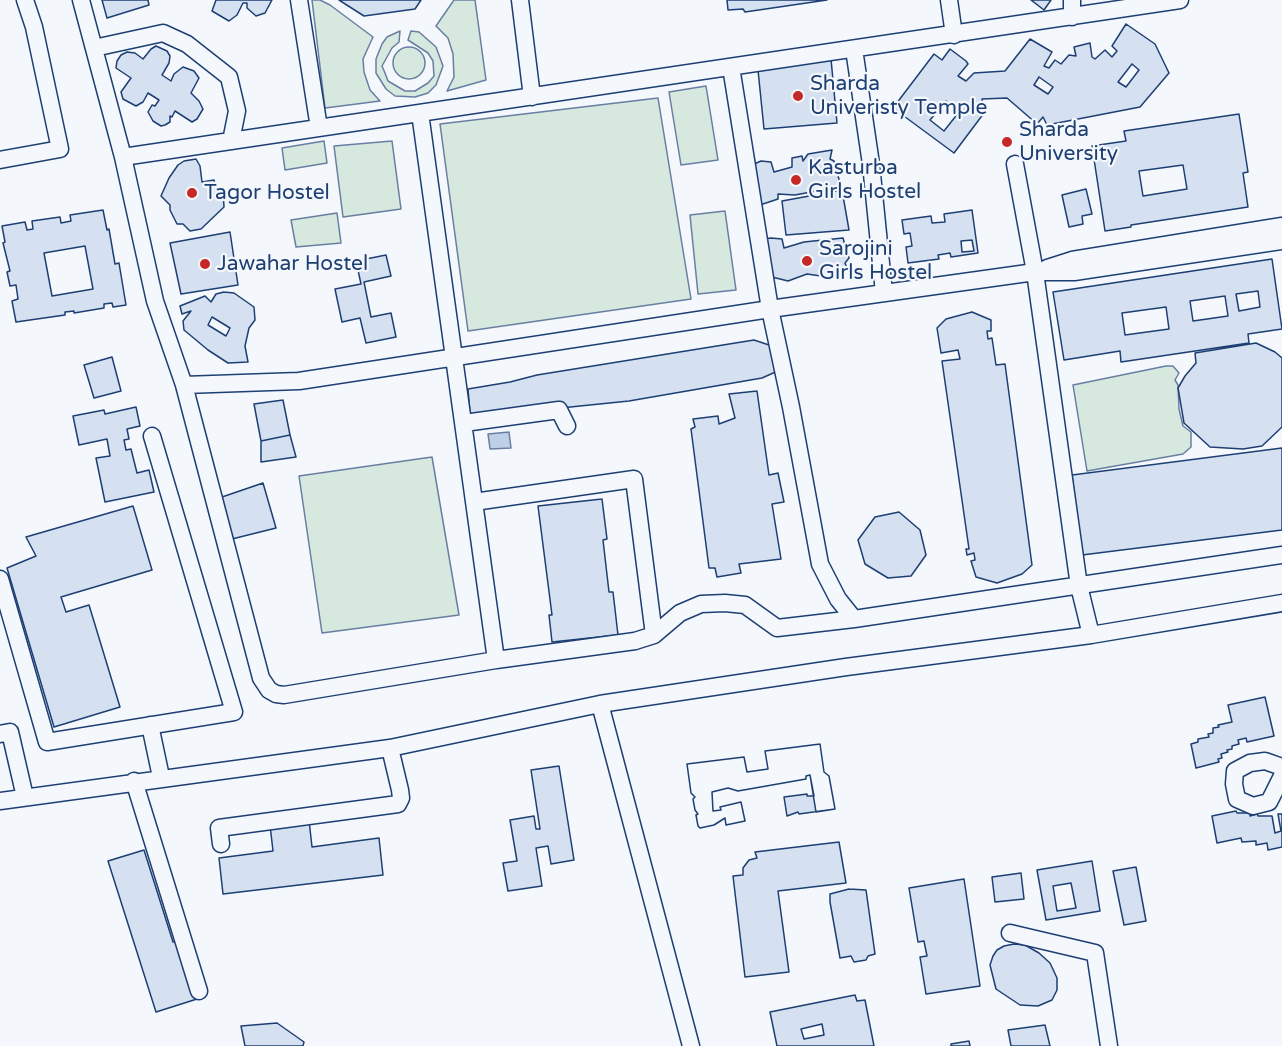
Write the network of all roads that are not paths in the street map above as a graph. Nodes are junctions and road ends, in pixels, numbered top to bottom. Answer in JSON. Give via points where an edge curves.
{"nodes":[{"id":1,"x":25,"y":0,"type":"edge"},
{"id":2,"x":81,"y":0,"type":"edge"},
{"id":3,"x":299,"y":0,"type":"edge"},
{"id":4,"x":520,"y":0,"type":"edge"},
{"id":5,"x":949,"y":0,"type":"edge"},
{"id":6,"x":1180,"y":0,"type":"edge"},
{"id":7,"x":1072,"y":8,"type":"edge"},
{"id":8,"x":954,"y":35,"type":"junction"},
{"id":9,"x":94,"y":48,"type":"junction"},
{"id":10,"x":854,"y":49,"type":"junction"},
{"id":11,"x":731,"y":68,"type":"junction"},
{"id":12,"x":532,"y":97,"type":"junction"},
{"id":13,"x":420,"y":113,"type":"junction"},
{"id":14,"x":319,"y":128,"type":"junction"},
{"id":15,"x":231,"y":141,"type":"junction"},
{"id":16,"x":123,"y":157,"type":"junction"},
{"id":17,"x":0,"y":160,"type":"edge"},
{"id":18,"x":1015,"y":164,"type":"dead end"},
{"id":19,"x":1282,"y":226,"type":"edge"},
{"id":20,"x":1282,"y":241,"type":"edge"},
{"id":21,"x":1035,"y":272,"type":"junction"},
{"id":22,"x":884,"y":293,"type":"junction"},
{"id":23,"x":770,"y":309,"type":"junction"},
{"id":24,"x":455,"y":357,"type":"junction"},
{"id":25,"x":184,"y":385,"type":"junction"},
{"id":26,"x":464,"y":423,"type":"junction"},
{"id":27,"x":567,"y":426,"type":"dead end"},
{"id":28,"x":152,"y":436,"type":"dead end"},
{"id":29,"x":474,"y":502,"type":"junction"},
{"id":30,"x":1282,"y":555,"type":"edge"},
{"id":31,"x":0,"y":579,"type":"edge"},
{"id":32,"x":1079,"y":586,"type":"junction"},
{"id":33,"x":1282,"y":603,"type":"edge"},
{"id":34,"x":854,"y":619,"type":"junction"},
{"id":35,"x":654,"y":635,"type":"junction"},
{"id":36,"x":1091,"y":635,"type":"junction"},
{"id":37,"x":496,"y":660,"type":"junction"},
{"id":38,"x":600,"y":704,"type":"junction"},
{"id":39,"x":150,"y":725,"type":"junction"},
{"id":40,"x":0,"y":734,"type":"edge"},
{"id":41,"x":390,"y":748,"type":"junction"},
{"id":42,"x":1282,"y":768,"type":"edge"},
{"id":43,"x":1282,"y":776,"type":"edge"},
{"id":44,"x":161,"y":777,"type":"junction"},
{"id":45,"x":134,"y":781,"type":"junction"},
{"id":46,"x":25,"y":797,"type":"junction"},
{"id":47,"x":0,"y":801,"type":"edge"},
{"id":48,"x":221,"y":844,"type":"dead end"},
{"id":49,"x":1010,"y":933,"type":"dead end"},
{"id":50,"x":199,"y":991,"type":"dead end"},
{"id":51,"x":691,"y":1046,"type":"edge"},
{"id":52,"x":1109,"y":1046,"type":"edge"}],
"edges":[{"from":1,"to":17,"type":"street","via":[[60,149]]},
{"from":2,"to":9,"type":"street"},
{"from":3,"to":14,"type":"street"},
{"from":4,"to":12,"type":"street"},
{"from":5,"to":8,"type":"street"},
{"from":6,"to":7,"type":"street"},
{"from":7,"to":8,"type":"street"},
{"from":8,"to":10,"type":"street"},
{"from":9,"to":15,"type":"street","via":[[163,33],[187,44],[229,77],[237,111]]},
{"from":9,"to":16,"type":"street"},
{"from":10,"to":11,"type":"street"},
{"from":10,"to":22,"type":"street"},
{"from":11,"to":12,"type":"street"},
{"from":11,"to":23,"type":"street"},
{"from":12,"to":13,"type":"street"},
{"from":13,"to":14,"type":"street"},
{"from":13,"to":24,"type":"street"},
{"from":14,"to":15,"type":"street"},
{"from":15,"to":16,"type":"street"},
{"from":16,"to":25,"type":"street","via":[[155,301]]},
{"from":18,"to":21,"type":"street"},
{"from":19,"to":21,"type":"street","via":[[1072,260]]},
{"from":20,"to":21,"type":"street","via":[[1074,272]]},
{"from":21,"to":22,"type":"street"},
{"from":21,"to":32,"type":"street"},
{"from":22,"to":23,"type":"street"},
{"from":23,"to":24,"type":"street"},
{"from":23,"to":34,"type":"street","via":[[820,564],[838,599]]},
{"from":24,"to":25,"type":"street","via":[[299,381]]},
{"from":24,"to":26,"type":"street"},
{"from":25,"to":37,"type":"street","via":[[261,678],[269,690],[284,695]]},
{"from":26,"to":27,"type":"street","via":[[559,411]]},
{"from":26,"to":29,"type":"street"},
{"from":28,"to":39,"type":"street","via":[[234,712]]},
{"from":29,"to":35,"type":"street","via":[[634,479]]},
{"from":29,"to":37,"type":"street"},
{"from":30,"to":32,"type":"street"},
{"from":31,"to":39,"type":"street","via":[[47,742]]},
{"from":32,"to":34,"type":"street"},
{"from":32,"to":36,"type":"street"},
{"from":33,"to":36,"type":"street"},
{"from":34,"to":35,"type":"street","via":[[777,628],[745,605],[701,604],[680,613]]},
{"from":35,"to":37,"type":"street","via":[[635,642]]},
{"from":36,"to":38,"type":"street"},
{"from":38,"to":41,"type":"street"},
{"from":38,"to":51,"type":"street"},
{"from":39,"to":44,"type":"street"},
{"from":40,"to":46,"type":"street","via":[[10,732]]},
{"from":41,"to":44,"type":"street"},
{"from":41,"to":48,"type":"street","via":[[400,790],[398,804],[219,828]]},
{"from":42,"to":43,"type":"street","via":[[1265,761],[1235,771],[1237,799],[1253,806],[1269,802]]},
{"from":44,"to":45,"type":"street"},
{"from":45,"to":46,"type":"street"},
{"from":45,"to":50,"type":"street"},
{"from":46,"to":47,"type":"street"},
{"from":49,"to":52,"type":"street","via":[[1095,953]]}]}
